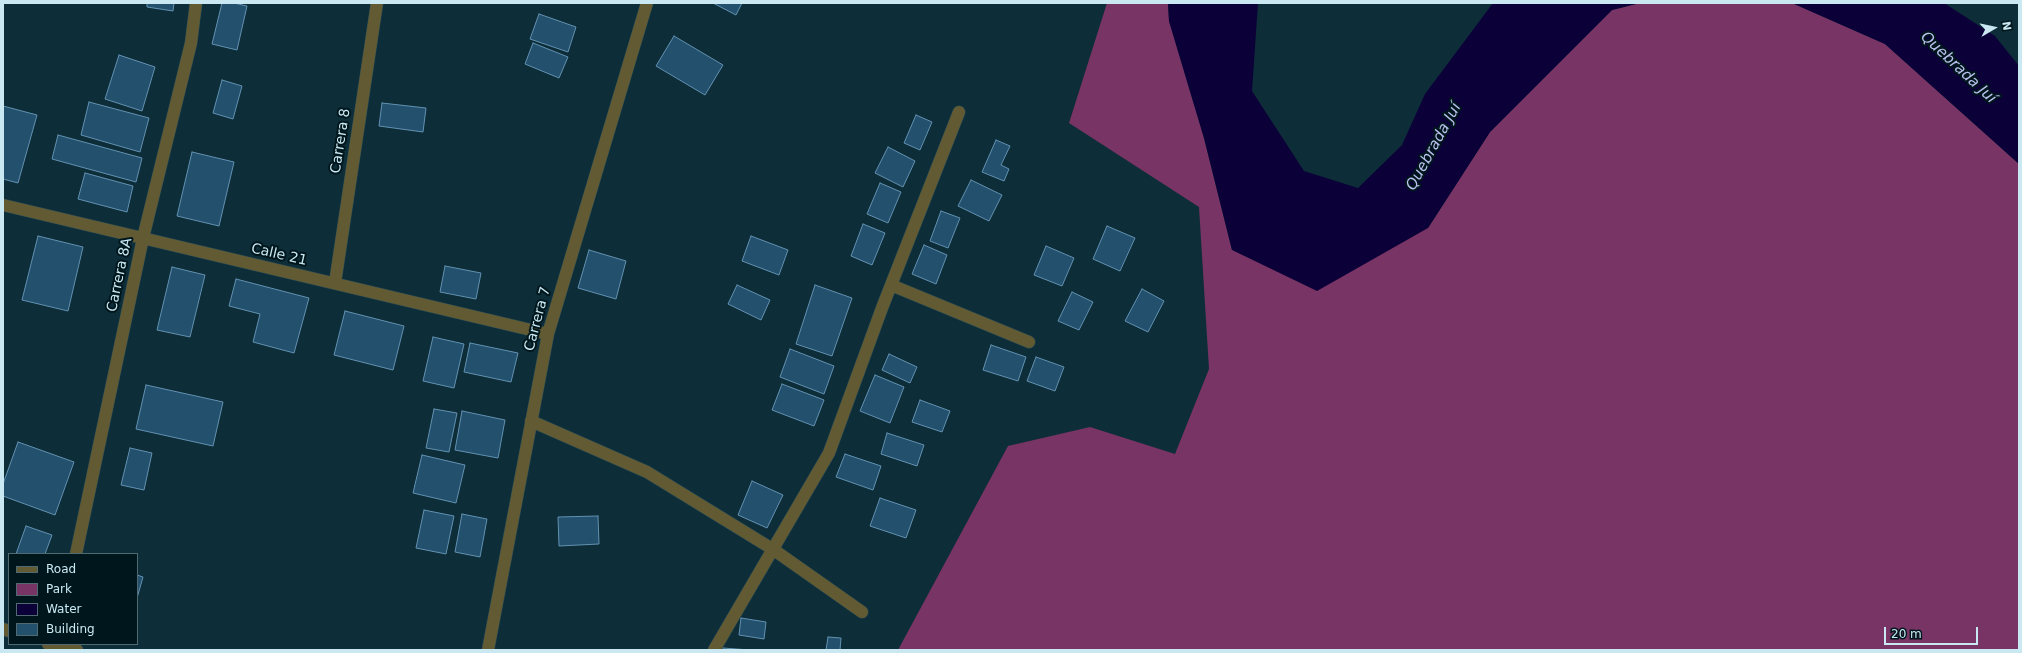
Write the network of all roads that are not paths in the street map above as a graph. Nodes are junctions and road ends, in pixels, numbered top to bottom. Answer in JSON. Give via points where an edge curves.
{"nodes":[{"id":1,"x":196,"y":3,"type":"edge"},
{"id":2,"x":377,"y":3,"type":"edge"},
{"id":3,"x":647,"y":3,"type":"edge"},
{"id":4,"x":959,"y":112,"type":"dead end"},
{"id":5,"x":3,"y":205,"type":"edge"},
{"id":6,"x":143,"y":238,"type":"junction"},
{"id":7,"x":334,"y":283,"type":"junction"},
{"id":8,"x":891,"y":285,"type":"junction"},
{"id":9,"x":548,"y":334,"type":"junction"},
{"id":10,"x":1029,"y":342,"type":"dead end"},
{"id":11,"x":531,"y":421,"type":"junction"},
{"id":12,"x":774,"y":550,"type":"junction"},
{"id":13,"x":76,"y":553,"type":"edge"},
{"id":14,"x":862,"y":612,"type":"dead end"},
{"id":15,"x":55,"y":646,"type":"edge"},
{"id":16,"x":77,"y":650,"type":"edge"},
{"id":17,"x":488,"y":650,"type":"edge"},
{"id":18,"x":714,"y":650,"type":"edge"}],
"edges":[{"from":1,"to":6,"type":"street","name":"Carrera 8A","via":[[191,43]]},
{"from":2,"to":7,"type":"street","name":"Carrera 8"},
{"from":3,"to":9,"type":"street","name":"Carrera 7"},
{"from":4,"to":8,"type":"street"},
{"from":5,"to":6,"type":"street","name":"Calle 21"},
{"from":6,"to":7,"type":"street","name":"Calle 21"},
{"from":6,"to":13,"type":"street","name":"Carrera 8A"},
{"from":7,"to":9,"type":"street","name":"Calle 21"},
{"from":8,"to":10,"type":"street"},
{"from":8,"to":12,"type":"street","via":[[829,453]]},
{"from":9,"to":11,"type":"street","name":"Carrera 7"},
{"from":11,"to":12,"type":"street","via":[[647,472]]},
{"from":11,"to":17,"type":"street","name":"Carrera 7"},
{"from":12,"to":14,"type":"street"},
{"from":12,"to":18,"type":"street"},
{"from":15,"to":16,"type":"street"}]}
